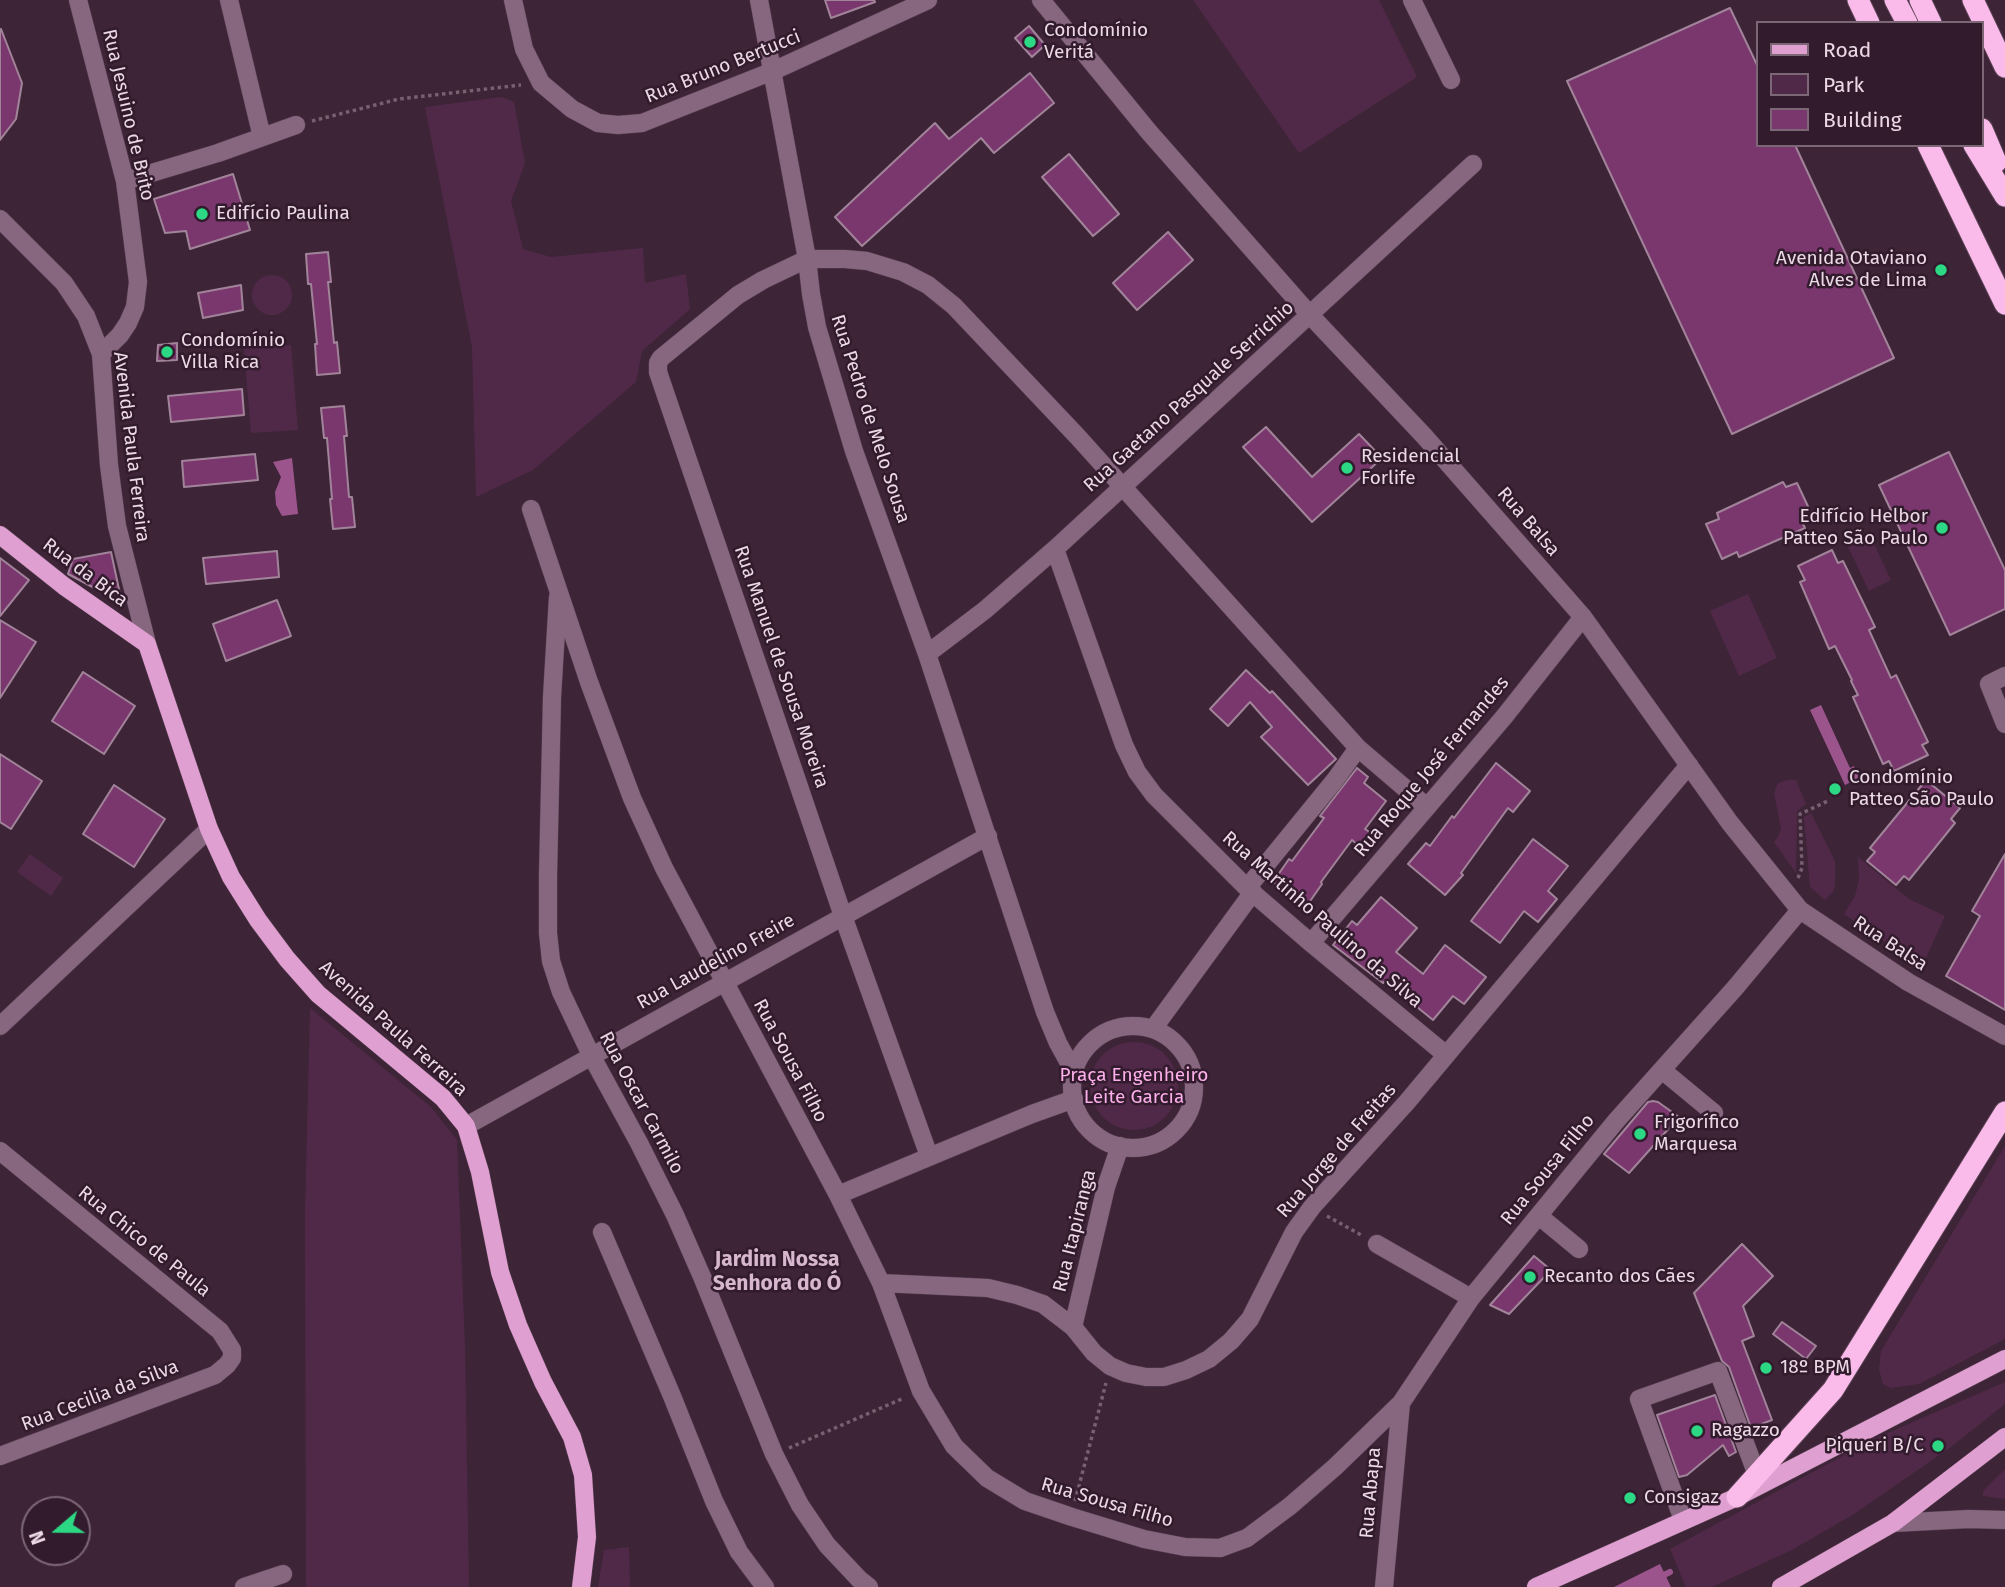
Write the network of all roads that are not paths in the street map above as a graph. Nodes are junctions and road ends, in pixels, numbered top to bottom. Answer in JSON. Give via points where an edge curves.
{"nodes":[{"id":1,"x":78,"y":0,"type":"edge"},
{"id":2,"x":229,"y":0,"type":"edge"},
{"id":3,"x":513,"y":0,"type":"edge"},
{"id":4,"x":759,"y":0,"type":"edge"},
{"id":5,"x":928,"y":0,"type":"edge"},
{"id":6,"x":1041,"y":0,"type":"edge"},
{"id":7,"x":1412,"y":0,"type":"edge"},
{"id":8,"x":1858,"y":0,"type":"edge"},
{"id":9,"x":1895,"y":0,"type":"edge"},
{"id":10,"x":1920,"y":0,"type":"edge"},
{"id":11,"x":1973,"y":0,"type":"edge"},
{"id":12,"x":1868,"y":21,"type":"edge"},
{"id":13,"x":1906,"y":21,"type":"edge"},
{"id":14,"x":1930,"y":21,"type":"edge"},
{"id":15,"x":1983,"y":21,"type":"edge"},
{"id":16,"x":1984,"y":23,"type":"edge"},
{"id":17,"x":2005,"y":67,"type":"edge"},
{"id":18,"x":773,"y":71,"type":"junction"},
{"id":19,"x":1451,"y":80,"type":"dead end"},
{"id":20,"x":296,"y":125,"type":"road end"},
{"id":21,"x":1984,"y":134,"type":"edge"},
{"id":22,"x":262,"y":137,"type":"junction"},
{"id":23,"x":1929,"y":147,"type":"edge"},
{"id":24,"x":1975,"y":147,"type":"edge"},
{"id":25,"x":1473,"y":164,"type":"dead end"},
{"id":26,"x":125,"y":181,"type":"junction"},
{"id":27,"x":2005,"y":183,"type":"edge"},
{"id":28,"x":2005,"y":196,"type":"edge"},
{"id":29,"x":0,"y":219,"type":"edge"},
{"id":30,"x":807,"y":259,"type":"junction"},
{"id":31,"x":2005,"y":304,"type":"edge"},
{"id":32,"x":1310,"y":314,"type":"junction"},
{"id":33,"x":101,"y":354,"type":"junction"},
{"id":34,"x":1122,"y":486,"type":"junction"},
{"id":35,"x":531,"y":509,"type":"dead end"},
{"id":36,"x":0,"y":535,"type":"edge"},
{"id":37,"x":1055,"y":549,"type":"junction"},
{"id":38,"x":559,"y":589,"type":"junction"},
{"id":39,"x":1583,"y":617,"type":"junction"},
{"id":40,"x":146,"y":644,"type":"junction"},
{"id":41,"x":927,"y":654,"type":"junction"},
{"id":42,"x":2005,"y":676,"type":"edge"},
{"id":43,"x":2005,"y":724,"type":"edge"},
{"id":44,"x":1358,"y":748,"type":"junction"},
{"id":45,"x":1689,"y":765,"type":"junction"},
{"id":46,"x":1427,"y":807,"type":"junction"},
{"id":47,"x":209,"y":829,"type":"junction"},
{"id":48,"x":988,"y":836,"type":"junction"},
{"id":49,"x":1250,"y":890,"type":"junction"},
{"id":50,"x":1800,"y":910,"type":"junction"},
{"id":51,"x":843,"y":916,"type":"junction"},
{"id":52,"x":1311,"y":943,"type":"junction"},
{"id":53,"x":725,"y":982,"type":"junction"},
{"id":54,"x":0,"y":1026,"type":"edge"},
{"id":55,"x":1153,"y":1029,"type":"junction"},
{"id":56,"x":2005,"y":1036,"type":"edge"},
{"id":57,"x":1446,"y":1054,"type":"junction"},
{"id":58,"x":591,"y":1055,"type":"junction"},
{"id":59,"x":1662,"y":1070,"type":"junction"},
{"id":60,"x":1074,"y":1072,"type":"junction"},
{"id":61,"x":1074,"y":1098,"type":"junction"},
{"id":62,"x":2005,"y":1112,"type":"edge"},
{"id":63,"x":1714,"y":1114,"type":"dead end"},
{"id":64,"x":466,"y":1126,"type":"junction"},
{"id":65,"x":1120,"y":1146,"type":"junction"},
{"id":66,"x":0,"y":1151,"type":"edge"},
{"id":67,"x":929,"y":1156,"type":"junction"},
{"id":68,"x":838,"y":1195,"type":"junction"},
{"id":69,"x":1539,"y":1216,"type":"junction"},
{"id":70,"x":603,"y":1232,"type":"dead end"},
{"id":71,"x":1377,"y":1244,"type":"road end"},
{"id":72,"x":1580,"y":1248,"type":"dead end"},
{"id":73,"x":880,"y":1283,"type":"junction"},
{"id":74,"x":1471,"y":1298,"type":"junction"},
{"id":75,"x":1073,"y":1327,"type":"junction"},
{"id":76,"x":2005,"y":1359,"type":"edge"},
{"id":77,"x":215,"y":1375,"type":"joint"},
{"id":78,"x":1401,"y":1404,"type":"junction"},
{"id":79,"x":2005,"y":1437,"type":"edge"},
{"id":80,"x":0,"y":1456,"type":"edge"},
{"id":81,"x":1757,"y":1475,"type":"junction"},
{"id":82,"x":1737,"y":1497,"type":"junction"},
{"id":83,"x":1683,"y":1520,"type":"junction"},
{"id":84,"x":2005,"y":1520,"type":"edge"},
{"id":85,"x":1893,"y":1523,"type":"junction"},
{"id":86,"x":283,"y":1574,"type":"dead end"},
{"id":87,"x":244,"y":1587,"type":"edge"},
{"id":88,"x":582,"y":1587,"type":"edge"},
{"id":89,"x":765,"y":1587,"type":"edge"},
{"id":90,"x":869,"y":1587,"type":"edge"},
{"id":91,"x":1384,"y":1587,"type":"edge"},
{"id":92,"x":1536,"y":1587,"type":"edge"},
{"id":93,"x":1781,"y":1587,"type":"edge"}],
"edges":[{"from":1,"to":26,"type":"street","name":"Rua Jesuino de Brito"},
{"from":2,"to":22,"type":"street"},
{"from":3,"to":18,"type":"street","name":"Rua Bruno Bertucci","via":[[524,49],[541,83],[598,123],[642,123]]},
{"from":4,"to":18,"type":"street","name":"Rua Pedro de Melo Sousa"},
{"from":5,"to":18,"type":"street","name":"Rua Bruno Bertucci"},
{"from":6,"to":32,"type":"street","name":"Rua Balsa","via":[[1149,132]]},
{"from":7,"to":19,"type":"street"},
{"from":8,"to":12,"type":"highway"},
{"from":9,"to":13,"type":"highway"},
{"from":10,"to":14,"type":"highway"},
{"from":11,"to":15,"type":"highway"},
{"from":16,"to":17,"type":"highway"},
{"from":18,"to":30,"type":"street","name":"Rua Pedro de Melo Sousa"},
{"from":20,"to":22,"type":"street"},
{"from":21,"to":27,"type":"highway"},
{"from":22,"to":26,"type":"street"},
{"from":23,"to":31,"type":"highway"},
{"from":24,"to":28,"type":"highway"},
{"from":25,"to":32,"type":"street","name":"Rua Gaetano Pasquale Serrichio"},
{"from":26,"to":33,"type":"street","name":"Rua Jesuino de Brito","via":[[138,282],[135,307],[120,335]]},
{"from":29,"to":33,"type":"street","name":"Avenida Paula Ferreira","via":[[64,283],[86,316]]},
{"from":30,"to":34,"type":"street","via":[[867,261],[928,285],[954,306]]},
{"from":30,"to":41,"type":"street","name":"Rua Pedro de Melo Sousa","via":[[827,363]]},
{"from":30,"to":51,"type":"street","name":"Rua Manuel de Sousa Moreira","via":[[738,295],[661,358],[658,372]]},
{"from":32,"to":34,"type":"street","name":"Rua Gaetano Pasquale Serrichio"},
{"from":32,"to":39,"type":"street","name":"Rua Balsa"},
{"from":33,"to":40,"type":"street","name":"Avenida Paula Ferreira","via":[[117,526]]},
{"from":34,"to":37,"type":"street","name":"Rua Gaetano Pasquale Serrichio"},
{"from":34,"to":44,"type":"street"},
{"from":35,"to":38,"type":"street","name":"Rua Sousa Filho"},
{"from":36,"to":40,"type":"main road","name":"Rua da Bica"},
{"from":37,"to":41,"type":"street","name":"Rua Gaetano Pasquale Serrichio"},
{"from":37,"to":49,"type":"street","name":"Rua Martinho Paulino da Silva","via":[[1137,772],[1154,795]]},
{"from":38,"to":53,"type":"street","name":"Rua Sousa Filho","via":[[632,798]]},
{"from":38,"to":58,"type":"street","name":"Rua Oscar Carmilo","via":[[552,697],[548,933],[561,992]]},
{"from":39,"to":45,"type":"street","name":"Rua Balsa"},
{"from":39,"to":46,"type":"street","name":"Rua Roque José Fernandes"},
{"from":40,"to":47,"type":"main road","name":"Avenida Paula Ferreira"},
{"from":41,"to":48,"type":"street","name":"Rua Pedro de Melo Sousa"},
{"from":42,"to":43,"type":"street","via":[[1989,684]]},
{"from":44,"to":46,"type":"street"},
{"from":44,"to":49,"type":"street"},
{"from":45,"to":50,"type":"street","name":"Rua Balsa"},
{"from":45,"to":57,"type":"street","name":"Rua Jorge de Freitas"},
{"from":46,"to":52,"type":"street","name":"Rua Roque José Fernandes"},
{"from":47,"to":54,"type":"street"},
{"from":47,"to":64,"type":"main road","name":"Avenida Paula Ferreira","via":[[258,920],[317,994],[443,1098]]},
{"from":48,"to":51,"type":"street","name":"Rua Laudelino Freire"},
{"from":48,"to":60,"type":"street","name":"Rua Pedro de Melo Sousa","via":[[1045,1012]]},
{"from":49,"to":52,"type":"street","name":"Rua Martinho Paulino da Silva"},
{"from":49,"to":55,"type":"street"},
{"from":50,"to":56,"type":"street","name":"Rua Balsa","via":[[1908,982]]},
{"from":50,"to":59,"type":"street","name":"Rua Sousa Filho"},
{"from":51,"to":53,"type":"street","name":"Rua Laudelino Freire"},
{"from":51,"to":67,"type":"street","name":"Rua Manuel de Sousa Moreira"},
{"from":52,"to":57,"type":"street","name":"Rua Martinho Paulino da Silva"},
{"from":53,"to":58,"type":"street","name":"Rua Laudelino Freire"},
{"from":53,"to":68,"type":"street","name":"Rua Sousa Filho"},
{"from":55,"to":60,"type":"street","via":[[1121,1027],[1106,1032],[1092,1041]]},
{"from":55,"to":65,"type":"street","via":[[1185,1054],[1193,1073],[1194,1094],[1177,1130],[1160,1142]]},
{"from":57,"to":75,"type":"street","name":"Rua Jorge de Freitas","via":[[1312,1207],[1294,1232],[1250,1319],[1209,1359],[1164,1377],[1126,1373],[1094,1353]]},
{"from":58,"to":64,"type":"street","name":"Rua Laudelino Freire"},
{"from":58,"to":90,"type":"street","name":"Rua Oscar Carmilo","via":[[675,1215],[774,1454],[800,1505],[827,1545]]},
{"from":59,"to":63,"type":"street"},
{"from":59,"to":69,"type":"street","name":"Rua Sousa Filho"},
{"from":60,"to":61,"type":"street"},
{"from":61,"to":65,"type":"street","via":[[1090,1129]]},
{"from":61,"to":67,"type":"street"},
{"from":62,"to":81,"type":"highway","via":[[1833,1390]]},
{"from":64,"to":88,"type":"main road","name":"Avenida Paula Ferreira","via":[[500,1272],[518,1325],[572,1437],[583,1475],[587,1536]]},
{"from":65,"to":75,"type":"street","name":"Rua Itapiranga"},
{"from":66,"to":77,"type":"street","name":"Rua Chico de Paula","via":[[220,1331],[232,1358]]},
{"from":67,"to":68,"type":"street"},
{"from":68,"to":73,"type":"street","name":"Rua Sousa Filho"},
{"from":69,"to":72,"type":"street"},
{"from":69,"to":74,"type":"street","name":"Rua Sousa Filho"},
{"from":70,"to":89,"type":"street","via":[[714,1502],[739,1552]]},
{"from":71,"to":74,"type":"street"},
{"from":73,"to":75,"type":"street","name":"Rua Jorge de Freitas","via":[[988,1288],[1043,1304]]},
{"from":73,"to":78,"type":"street","name":"Rua Sousa Filho","via":[[921,1391],[954,1446],[987,1478],[1025,1501],[1144,1539],[1220,1548],[1247,1538],[1335,1467]]},
{"from":74,"to":78,"type":"street","name":"Rua Sousa Filho"},
{"from":76,"to":82,"type":"main road"},
{"from":77,"to":80,"type":"street","name":"Rua Cecilia da Silva"},
{"from":78,"to":91,"type":"street","name":"Rua Abapa"},
{"from":79,"to":85,"type":"main road"},
{"from":81,"to":82,"type":"highway"},
{"from":81,"to":83,"type":"street","via":[[1718,1371],[1639,1399]]},
{"from":82,"to":83,"type":"main road"},
{"from":83,"to":92,"type":"main road"},
{"from":84,"to":85,"type":"street"},
{"from":85,"to":93,"type":"main road"},
{"from":86,"to":87,"type":"street"}]}
